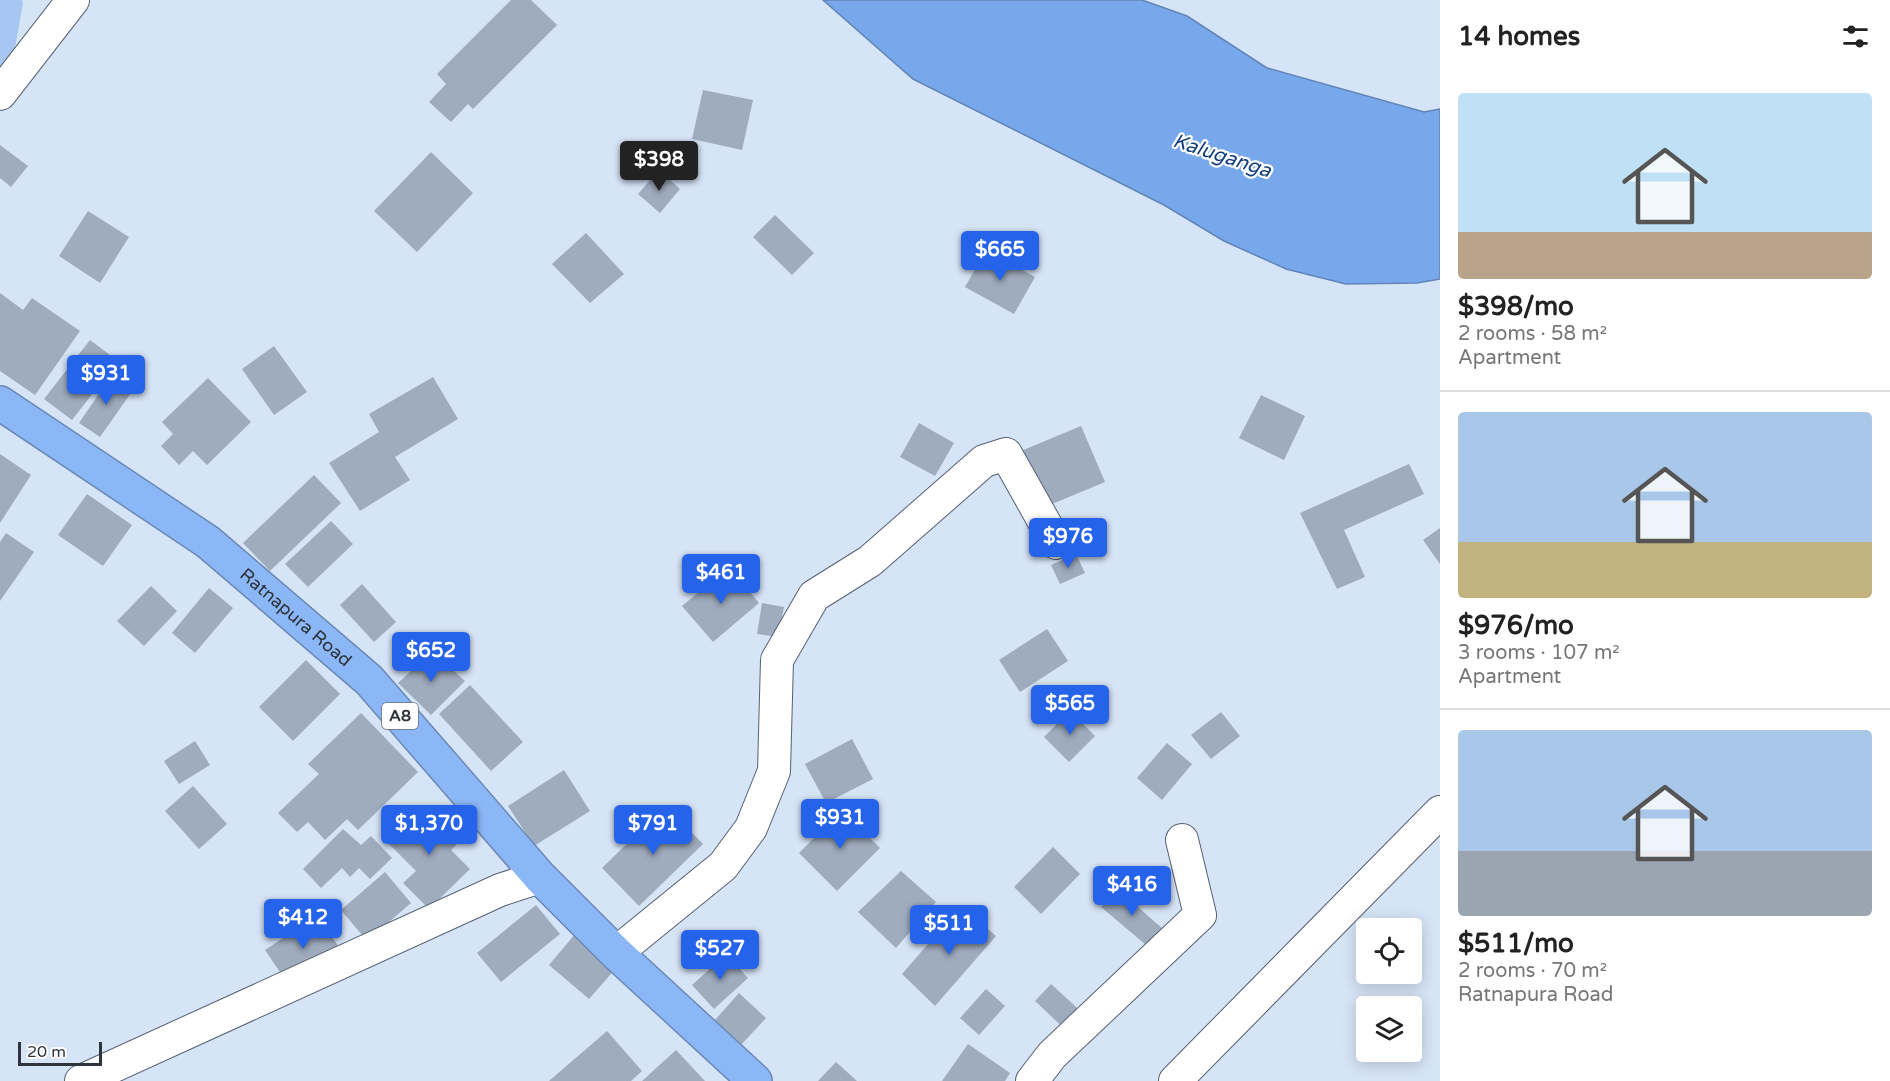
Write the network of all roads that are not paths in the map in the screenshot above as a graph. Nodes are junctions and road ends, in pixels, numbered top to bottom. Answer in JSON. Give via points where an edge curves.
{"nodes":[{"id":1,"x":73,"y":0,"type":"edge"},
{"id":2,"x":0,"y":94,"type":"edge"},
{"id":3,"x":0,"y":403,"type":"edge"},
{"id":4,"x":1056,"y":543,"type":"dead end"},
{"id":5,"x":1440,"y":812,"type":"edge"},
{"id":6,"x":1182,"y":840,"type":"dead end"},
{"id":7,"x":540,"y":877,"type":"junction"},
{"id":8,"x":616,"y":954,"type":"junction"},
{"id":9,"x":81,"y":1081,"type":"edge"},
{"id":10,"x":755,"y":1081,"type":"edge"},
{"id":11,"x":1032,"y":1081,"type":"edge"},
{"id":12,"x":1175,"y":1081,"type":"edge"}],
"edges":[{"from":1,"to":2,"type":"lane"},
{"from":3,"to":7,"type":"highway","name":"Ratnapura Road","number":"A8","via":[[208,542],[369,680]]},
{"from":4,"to":8,"type":"lane","via":[[1006,454],[984,461],[870,561],[814,596],[777,660],[774,771],[751,828],[723,866]]},
{"from":5,"to":12,"type":"lane"},
{"from":6,"to":11,"type":"lane","via":[[1200,915],[1052,1055]]},
{"from":7,"to":8,"type":"highway","name":"Ratnapura Road","number":"A8"},
{"from":7,"to":9,"type":"lane","via":[[489,895]]},
{"from":8,"to":10,"type":"highway","name":"Ratnapura Road","number":"A8"}]}
